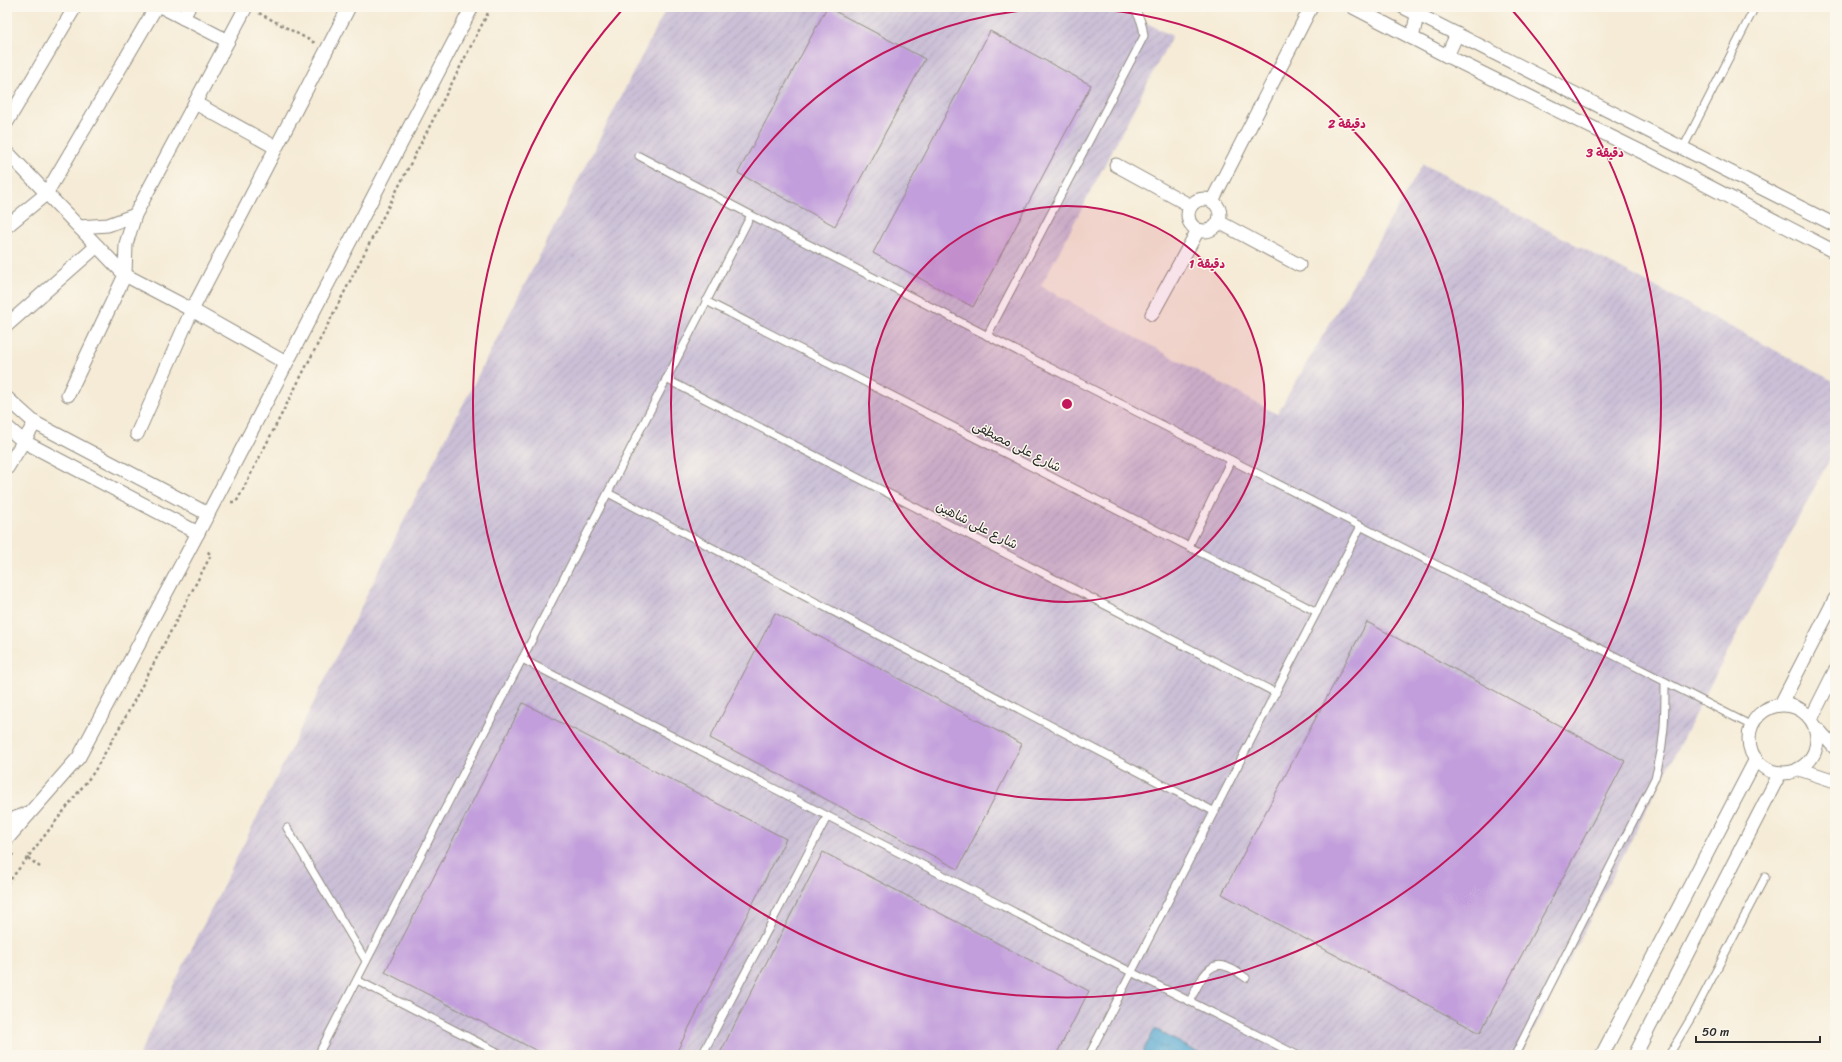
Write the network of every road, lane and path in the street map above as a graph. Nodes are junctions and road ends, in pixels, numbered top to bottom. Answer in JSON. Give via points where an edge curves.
{"nodes":[{"id":1,"x":75,"y":7,"type":"edge"},
{"id":2,"x":156,"y":7,"type":"edge"},
{"id":3,"x":162,"y":7,"type":"edge"},
{"id":4,"x":349,"y":7,"type":"edge"},
{"id":5,"x":472,"y":7,"type":"edge"},
{"id":6,"x":1133,"y":7,"type":"edge"},
{"id":7,"x":1311,"y":7,"type":"edge"},
{"id":8,"x":1403,"y":7,"type":"edge"},
{"id":9,"x":1755,"y":7,"type":"edge"},
{"id":10,"x":1359,"y":8,"type":"edge"},
{"id":11,"x":250,"y":9,"type":"edge"},
{"id":12,"x":1418,"y":11,"type":"edge"},
{"id":13,"x":186,"y":12,"type":"edge"},
{"id":14,"x":1457,"y":34,"type":"junction"},
{"id":15,"x":1412,"y":38,"type":"junction"},
{"id":16,"x":228,"y":41,"type":"junction"},
{"id":17,"x":327,"y":49,"type":"junction"},
{"id":18,"x":1447,"y":56,"type":"junction"},
{"id":19,"x":195,"y":103,"type":"junction"},
{"id":20,"x":7,"y":122,"type":"edge"},
{"id":21,"x":1661,"y":137,"type":"junction"},
{"id":22,"x":276,"y":147,"type":"junction"},
{"id":23,"x":1682,"y":148,"type":"junction"},
{"id":24,"x":7,"y":152,"type":"edge"},
{"id":25,"x":639,"y":156,"type":"dead end"},
{"id":26,"x":1650,"y":156,"type":"junction"},
{"id":27,"x":1116,"y":165,"type":"dead end"},
{"id":28,"x":46,"y":194,"type":"junction"},
{"id":29,"x":1212,"y":201,"type":"junction"},
{"id":30,"x":1191,"y":206,"type":"junction"},
{"id":31,"x":135,"y":215,"type":"junction"},
{"id":32,"x":751,"y":215,"type":"junction"},
{"id":33,"x":1219,"y":222,"type":"junction"},
{"id":34,"x":1835,"y":225,"type":"edge"},
{"id":35,"x":7,"y":226,"type":"edge"},
{"id":36,"x":79,"y":227,"type":"junction"},
{"id":37,"x":1198,"y":230,"type":"junction"},
{"id":38,"x":97,"y":246,"type":"junction"},
{"id":39,"x":1835,"y":252,"type":"edge"},
{"id":40,"x":1299,"y":265,"type":"dead end"},
{"id":41,"x":125,"y":275,"type":"junction"},
{"id":42,"x":706,"y":301,"type":"junction"},
{"id":43,"x":192,"y":310,"type":"junction"},
{"id":44,"x":1152,"y":314,"type":"dead end"},
{"id":45,"x":7,"y":325,"type":"edge"},
{"id":46,"x":987,"y":336,"type":"junction"},
{"id":47,"x":286,"y":363,"type":"junction"},
{"id":48,"x":666,"y":379,"type":"junction"},
{"id":49,"x":68,"y":395,"type":"dead end"},
{"id":50,"x":7,"y":398,"type":"edge"},
{"id":51,"x":35,"y":423,"type":"junction"},
{"id":52,"x":7,"y":427,"type":"edge"},
{"id":53,"x":137,"y":434,"type":"dead end"},
{"id":54,"x":23,"y":441,"type":"junction"},
{"id":55,"x":1230,"y":460,"type":"junction"},
{"id":56,"x":7,"y":468,"type":"edge"},
{"id":57,"x":608,"y":493,"type":"junction"},
{"id":58,"x":208,"y":514,"type":"junction"},
{"id":59,"x":1361,"y":526,"type":"junction"},
{"id":60,"x":198,"y":533,"type":"junction"},
{"id":61,"x":1189,"y":546,"type":"junction"},
{"id":62,"x":1835,"y":599,"type":"edge"},
{"id":63,"x":1318,"y":612,"type":"junction"},
{"id":64,"x":522,"y":659,"type":"junction"},
{"id":65,"x":1835,"y":672,"type":"edge"},
{"id":66,"x":1665,"y":682,"type":"junction"},
{"id":67,"x":1276,"y":693,"type":"junction"},
{"id":68,"x":1781,"y":704,"type":"junction"},
{"id":69,"x":1813,"y":723,"type":"junction"},
{"id":70,"x":1752,"y":726,"type":"junction"},
{"id":71,"x":1835,"y":748,"type":"edge"},
{"id":72,"x":1756,"y":759,"type":"junction"},
{"id":73,"x":1799,"y":769,"type":"junction"},
{"id":74,"x":1780,"y":773,"type":"junction"},
{"id":75,"x":1835,"y":781,"type":"edge"},
{"id":76,"x":33,"y":811,"type":"junction"},
{"id":77,"x":1215,"y":812,"type":"junction"},
{"id":78,"x":827,"y":816,"type":"junction"},
{"id":79,"x":7,"y":821,"type":"edge"},
{"id":80,"x":287,"y":828,"type":"dead end"},
{"id":81,"x":7,"y":839,"type":"edge"},
{"id":82,"x":28,"y":858,"type":"dead end"},
{"id":83,"x":40,"y":867,"type":"dead end"},
{"id":84,"x":1765,"y":877,"type":"dead end"},
{"id":85,"x":366,"y":961,"type":"junction"},
{"id":86,"x":1131,"y":972,"type":"junction"},
{"id":87,"x":1246,"y":978,"type":"dead end"},
{"id":88,"x":357,"y":980,"type":"junction"},
{"id":89,"x":1190,"y":1001,"type":"junction"},
{"id":90,"x":318,"y":1055,"type":"edge"},
{"id":91,"x":503,"y":1055,"type":"edge"},
{"id":92,"x":702,"y":1055,"type":"edge"},
{"id":93,"x":1089,"y":1055,"type":"edge"},
{"id":94,"x":1297,"y":1055,"type":"edge"},
{"id":95,"x":1515,"y":1055,"type":"edge"},
{"id":96,"x":1602,"y":1055,"type":"edge"},
{"id":97,"x":1635,"y":1055,"type":"edge"},
{"id":98,"x":1669,"y":1055,"type":"edge"}],
"edges":[{"from":1,"to":20,"type":"street"},
{"from":2,"to":28,"type":"street"},
{"from":3,"to":13,"type":"street"},
{"from":4,"to":17,"type":"street"},
{"from":5,"to":47,"type":"street"},
{"from":6,"to":46,"type":"lane","via":[[1140,18],[1144,36]]},
{"from":7,"to":29,"type":"street"},
{"from":8,"to":12,"type":"street"},
{"from":9,"to":23,"type":"lane"},
{"from":10,"to":15,"type":"street"},
{"from":11,"to":16,"type":"street"},
{"from":11,"to":17,"type":"path"},
{"from":12,"to":14,"type":"street"},
{"from":12,"to":15,"type":"street"},
{"from":13,"to":16,"type":"street"},
{"from":14,"to":18,"type":"street"},
{"from":14,"to":21,"type":"street"},
{"from":15,"to":18,"type":"street"},
{"from":16,"to":19,"type":"street"},
{"from":17,"to":22,"type":"street"},
{"from":18,"to":26,"type":"street"},
{"from":19,"to":22,"type":"street"},
{"from":19,"to":31,"type":"street"},
{"from":21,"to":23,"type":"street"},
{"from":21,"to":26,"type":"street"},
{"from":22,"to":43,"type":"street"},
{"from":23,"to":34,"type":"street"},
{"from":24,"to":28,"type":"street"},
{"from":25,"to":32,"type":"lane"},
{"from":26,"to":39,"type":"street"},
{"from":27,"to":30,"type":"street"},
{"from":28,"to":35,"type":"street"},
{"from":28,"to":36,"type":"street"},
{"from":29,"to":30,"type":"street","via":[[1203,199]]},
{"from":29,"to":33,"type":"street","via":[[1220,210]]},
{"from":30,"to":37,"type":"street","via":[[1188,217],[1193,227]]},
{"from":31,"to":36,"type":"street","via":[[108,225]]},
{"from":31,"to":41,"type":"street","via":[[126,244]]},
{"from":32,"to":42,"type":"lane"},
{"from":32,"to":46,"type":"lane"},
{"from":33,"to":37,"type":"street","via":[[1208,231]]},
{"from":33,"to":40,"type":"street"},
{"from":36,"to":38,"type":"street"},
{"from":37,"to":44,"type":"street"},
{"from":38,"to":41,"type":"street"},
{"from":38,"to":45,"type":"street"},
{"from":41,"to":43,"type":"street"},
{"from":41,"to":49,"type":"street"},
{"from":42,"to":48,"type":"lane"},
{"from":42,"to":61,"type":"lane","name":"شارع على مصطفى"},
{"from":43,"to":47,"type":"street"},
{"from":43,"to":53,"type":"street"},
{"from":46,"to":55,"type":"lane"},
{"from":47,"to":58,"type":"street"},
{"from":48,"to":57,"type":"lane"},
{"from":48,"to":67,"type":"lane","name":"شارع على شاهين"},
{"from":50,"to":51,"type":"street"},
{"from":51,"to":54,"type":"street"},
{"from":51,"to":58,"type":"street"},
{"from":52,"to":54,"type":"street"},
{"from":54,"to":56,"type":"street"},
{"from":54,"to":60,"type":"street"},
{"from":55,"to":59,"type":"lane"},
{"from":55,"to":61,"type":"lane"},
{"from":57,"to":64,"type":"lane"},
{"from":57,"to":77,"type":"lane"},
{"from":58,"to":60,"type":"street"},
{"from":59,"to":63,"type":"lane"},
{"from":59,"to":66,"type":"lane"},
{"from":60,"to":76,"type":"street","via":[[79,757]]},
{"from":61,"to":63,"type":"lane","name":"شارع على مصطفى"},
{"from":62,"to":68,"type":"street"},
{"from":63,"to":67,"type":"lane"},
{"from":64,"to":78,"type":"lane"},
{"from":64,"to":85,"type":"lane"},
{"from":65,"to":69,"type":"street"},
{"from":66,"to":70,"type":"lane"},
{"from":66,"to":95,"type":"lane","via":[[1665,727],[1655,778]]},
{"from":67,"to":77,"type":"lane"},
{"from":68,"to":69,"type":"street","via":[[1798,708]]},
{"from":68,"to":70,"type":"street","via":[[1763,711]]},
{"from":69,"to":71,"type":"street"},
{"from":69,"to":73,"type":"street","via":[[1817,736],[1816,746],[1813,755]]},
{"from":70,"to":72,"type":"street","via":[[1749,737]]},
{"from":72,"to":74,"type":"street","via":[[1762,766]]},
{"from":72,"to":96,"type":"street"},
{"from":73,"to":74,"type":"street"},
{"from":73,"to":75,"type":"street"},
{"from":74,"to":97,"type":"street"},
{"from":76,"to":79,"type":"street"},
{"from":76,"to":81,"type":"street"},
{"from":77,"to":86,"type":"lane"},
{"from":78,"to":86,"type":"lane"},
{"from":78,"to":92,"type":"lane"},
{"from":80,"to":85,"type":"lane"},
{"from":82,"to":83,"type":"path"},
{"from":84,"to":98,"type":"lane","via":[[1695,1012]]},
{"from":85,"to":88,"type":"lane"},
{"from":86,"to":89,"type":"lane"},
{"from":86,"to":93,"type":"lane"},
{"from":87,"to":89,"type":"lane","via":[[1227,967],[1212,967],[1205,973]]},
{"from":88,"to":90,"type":"lane"},
{"from":88,"to":91,"type":"lane"},
{"from":89,"to":94,"type":"lane"}]}
